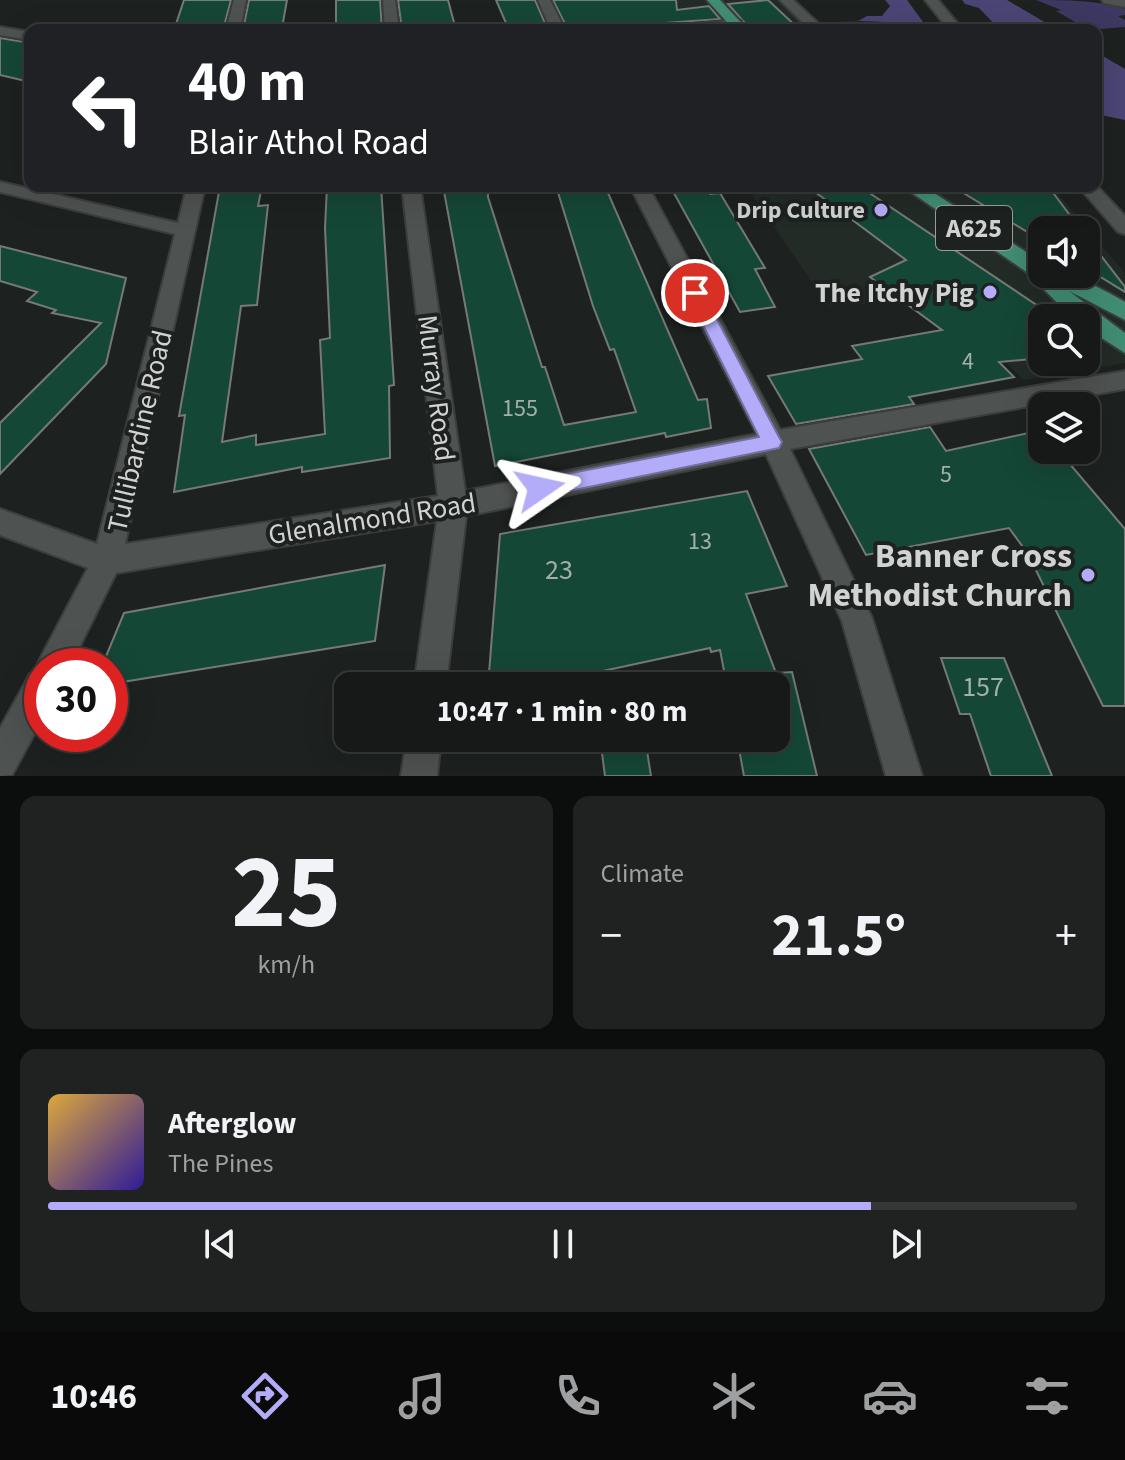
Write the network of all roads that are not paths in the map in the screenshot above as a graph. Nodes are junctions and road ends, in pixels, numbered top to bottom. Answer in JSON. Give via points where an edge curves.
{"nodes":[{"id":1,"x":240,"y":0,"type":"edge"},
{"id":2,"x":389,"y":0,"type":"edge"},
{"id":3,"x":544,"y":0,"type":"edge"},
{"id":4,"x":713,"y":0,"type":"edge"},
{"id":5,"x":786,"y":0,"type":"edge"},
{"id":6,"x":931,"y":0,"type":"edge"},
{"id":7,"x":1108,"y":0,"type":"edge"},
{"id":8,"x":1125,"y":3,"type":"edge"},
{"id":9,"x":234,"y":24,"type":"edge"},
{"id":10,"x":391,"y":24,"type":"edge"},
{"id":11,"x":555,"y":24,"type":"edge"},
{"id":12,"x":735,"y":24,"type":"edge"},
{"id":13,"x":812,"y":24,"type":"dead end"},
{"id":14,"x":951,"y":24,"type":"edge"},
{"id":15,"x":0,"y":31,"type":"edge"},
{"id":16,"x":24,"y":35,"type":"edge"},
{"id":17,"x":0,"y":187,"type":"edge"},
{"id":18,"x":195,"y":192,"type":"edge"},
{"id":19,"x":412,"y":192,"type":"edge"},
{"id":20,"x":642,"y":192,"type":"edge"},
{"id":21,"x":920,"y":192,"type":"edge"},
{"id":22,"x":1092,"y":192,"type":"edge"},
{"id":23,"x":1125,"y":228,"type":"edge"},
{"id":24,"x":186,"y":231,"type":"junction"},
{"id":25,"x":1028,"y":263,"type":"edge"},
{"id":26,"x":1056,"y":288,"type":"edge"},
{"id":27,"x":1082,"y":288,"type":"edge"},
{"id":28,"x":1125,"y":312,"type":"edge"},
{"id":29,"x":1125,"y":345,"type":"edge"},
{"id":30,"x":1125,"y":380,"type":"edge"},
{"id":31,"x":772,"y":442,"type":"junction"},
{"id":32,"x":453,"y":506,"type":"junction"},
{"id":33,"x":0,"y":522,"type":"edge"},
{"id":34,"x":107,"y":561,"type":"junction"},
{"id":35,"x":62,"y":648,"type":"edge"},
{"id":36,"x":432,"y":672,"type":"edge"},
{"id":37,"x":24,"y":719,"type":"edge"},
{"id":38,"x":422,"y":752,"type":"edge"},
{"id":39,"x":0,"y":763,"type":"edge"},
{"id":40,"x":419,"y":776,"type":"edge"},
{"id":41,"x":904,"y":776,"type":"edge"}],
"edges":[{"from":1,"to":9,"type":"street"},
{"from":2,"to":10,"type":"street"},
{"from":3,"to":11,"type":"street"},
{"from":4,"to":12,"type":"main road"},
{"from":5,"to":13,"type":"street"},
{"from":6,"to":14,"type":"street"},
{"from":7,"to":8,"type":"street"},
{"from":15,"to":16,"type":"street"},
{"from":17,"to":24,"type":"street"},
{"from":18,"to":24,"type":"street","name":"Tullibardine Road"},
{"from":19,"to":32,"type":"street","name":"Murray Road"},
{"from":20,"to":31,"type":"street"},
{"from":21,"to":25,"type":"main road","number":"A625"},
{"from":22,"to":23,"type":"street"},
{"from":24,"to":34,"type":"street","name":"Tullibardine Road"},
{"from":26,"to":29,"type":"main road","number":"A625","via":[[1071,306]]},
{"from":27,"to":28,"type":"main road"},
{"from":30,"to":31,"type":"street","name":"Glenalmond Road"},
{"from":31,"to":32,"type":"street","name":"Glenalmond Road"},
{"from":31,"to":41,"type":"street","via":[[857,618]]},
{"from":32,"to":34,"type":"street","name":"Glenalmond Road"},
{"from":32,"to":36,"type":"street","name":"Murray Road"},
{"from":33,"to":34,"type":"street","name":"Glenalmond Road"},
{"from":34,"to":35,"type":"street","name":"Tullibardine Road"},
{"from":37,"to":39,"type":"street"},
{"from":38,"to":40,"type":"street"}]}
